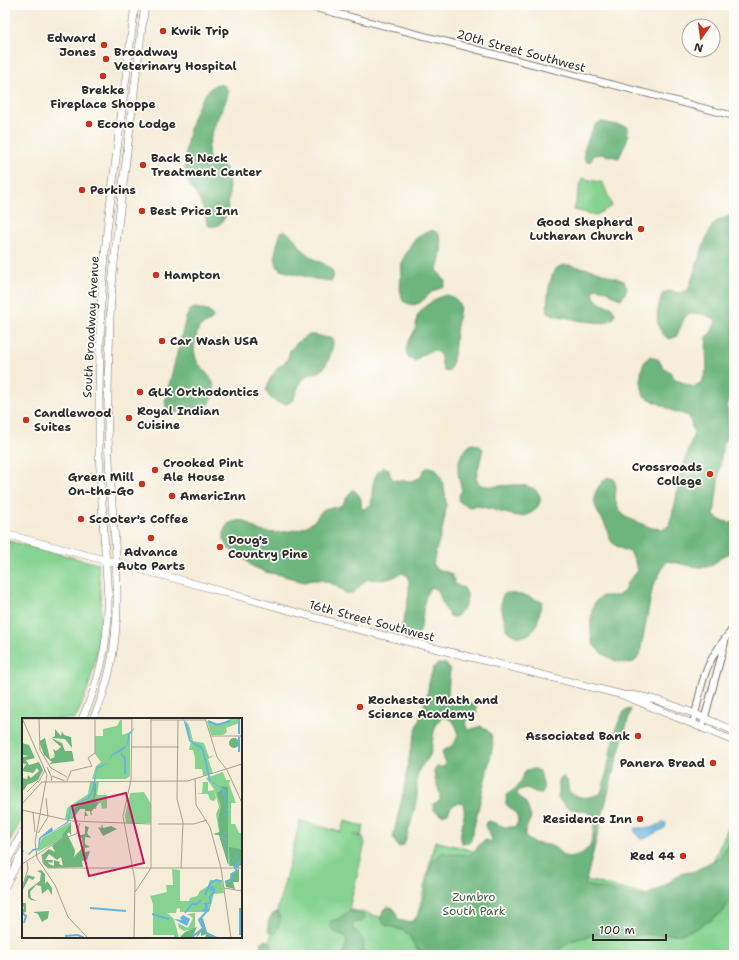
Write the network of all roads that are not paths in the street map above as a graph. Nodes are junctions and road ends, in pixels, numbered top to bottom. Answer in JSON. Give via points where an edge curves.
{"nodes":[{"id":1,"x":135,"y":5,"type":"edge"},
{"id":2,"x":145,"y":5,"type":"edge"},
{"id":3,"x":304,"y":5,"type":"edge"},
{"id":4,"x":734,"y":116,"type":"edge"},
{"id":5,"x":5,"y":534,"type":"edge"},
{"id":6,"x":105,"y":560,"type":"junction"},
{"id":7,"x":116,"y":563,"type":"junction"},
{"id":8,"x":734,"y":628,"type":"edge"},
{"id":9,"x":725,"y":640,"type":"junction"},
{"id":10,"x":623,"y":695,"type":"junction"},
{"id":11,"x":695,"y":715,"type":"junction"},
{"id":12,"x":82,"y":718,"type":"edge"},
{"id":13,"x":93,"y":718,"type":"edge"},
{"id":14,"x":705,"y":718,"type":"junction"},
{"id":15,"x":693,"y":724,"type":"junction"},
{"id":16,"x":702,"y":728,"type":"junction"},
{"id":17,"x":734,"y":731,"type":"edge"},
{"id":18,"x":734,"y":741,"type":"edge"},
{"id":19,"x":22,"y":834,"type":"edge"},
{"id":20,"x":22,"y":854,"type":"edge"},
{"id":21,"x":5,"y":865,"type":"edge"},
{"id":22,"x":5,"y":886,"type":"edge"}],
"edges":[{"from":1,"to":6,"type":"main road","name":"South Broadway Avenue","via":[[107,230],[102,304],[98,435]]},
{"from":2,"to":7,"type":"main road","name":"South Broadway Avenue","via":[[110,305],[108,436]]},
{"from":3,"to":4,"type":"street","name":"20th Street Southwest"},
{"from":5,"to":6,"type":"main road","name":"16th Street Southwest"},
{"from":6,"to":7,"type":"main road","name":"16th Street Southwest"},
{"from":6,"to":12,"type":"main road","name":"South Broadway Avenue","via":[[108,607],[106,634],[96,685]]},
{"from":7,"to":10,"type":"main road","name":"16th Street Southwest","via":[[353,628]]},
{"from":7,"to":13,"type":"main road","name":"South Broadway Avenue","via":[[117,619],[113,651]]},
{"from":8,"to":9,"type":"street"},
{"from":9,"to":11,"type":"street","via":[[708,668]]},
{"from":9,"to":14,"type":"street"},
{"from":10,"to":11,"type":"main road","name":"16th Street Southwest","via":[[653,699]]},
{"from":10,"to":15,"type":"main road","name":"16th Street Southwest"},
{"from":11,"to":14,"type":"main road","name":"16th Street Southwest"},
{"from":11,"to":15,"type":"street"},
{"from":14,"to":16,"type":"street"},
{"from":14,"to":17,"type":"main road","name":"16th Street Southwest"},
{"from":15,"to":16,"type":"main road","name":"16th Street Southwest"},
{"from":16,"to":18,"type":"main road","name":"16th Street Southwest"},
{"from":19,"to":21,"type":"main road"},
{"from":20,"to":22,"type":"main road"}]}
